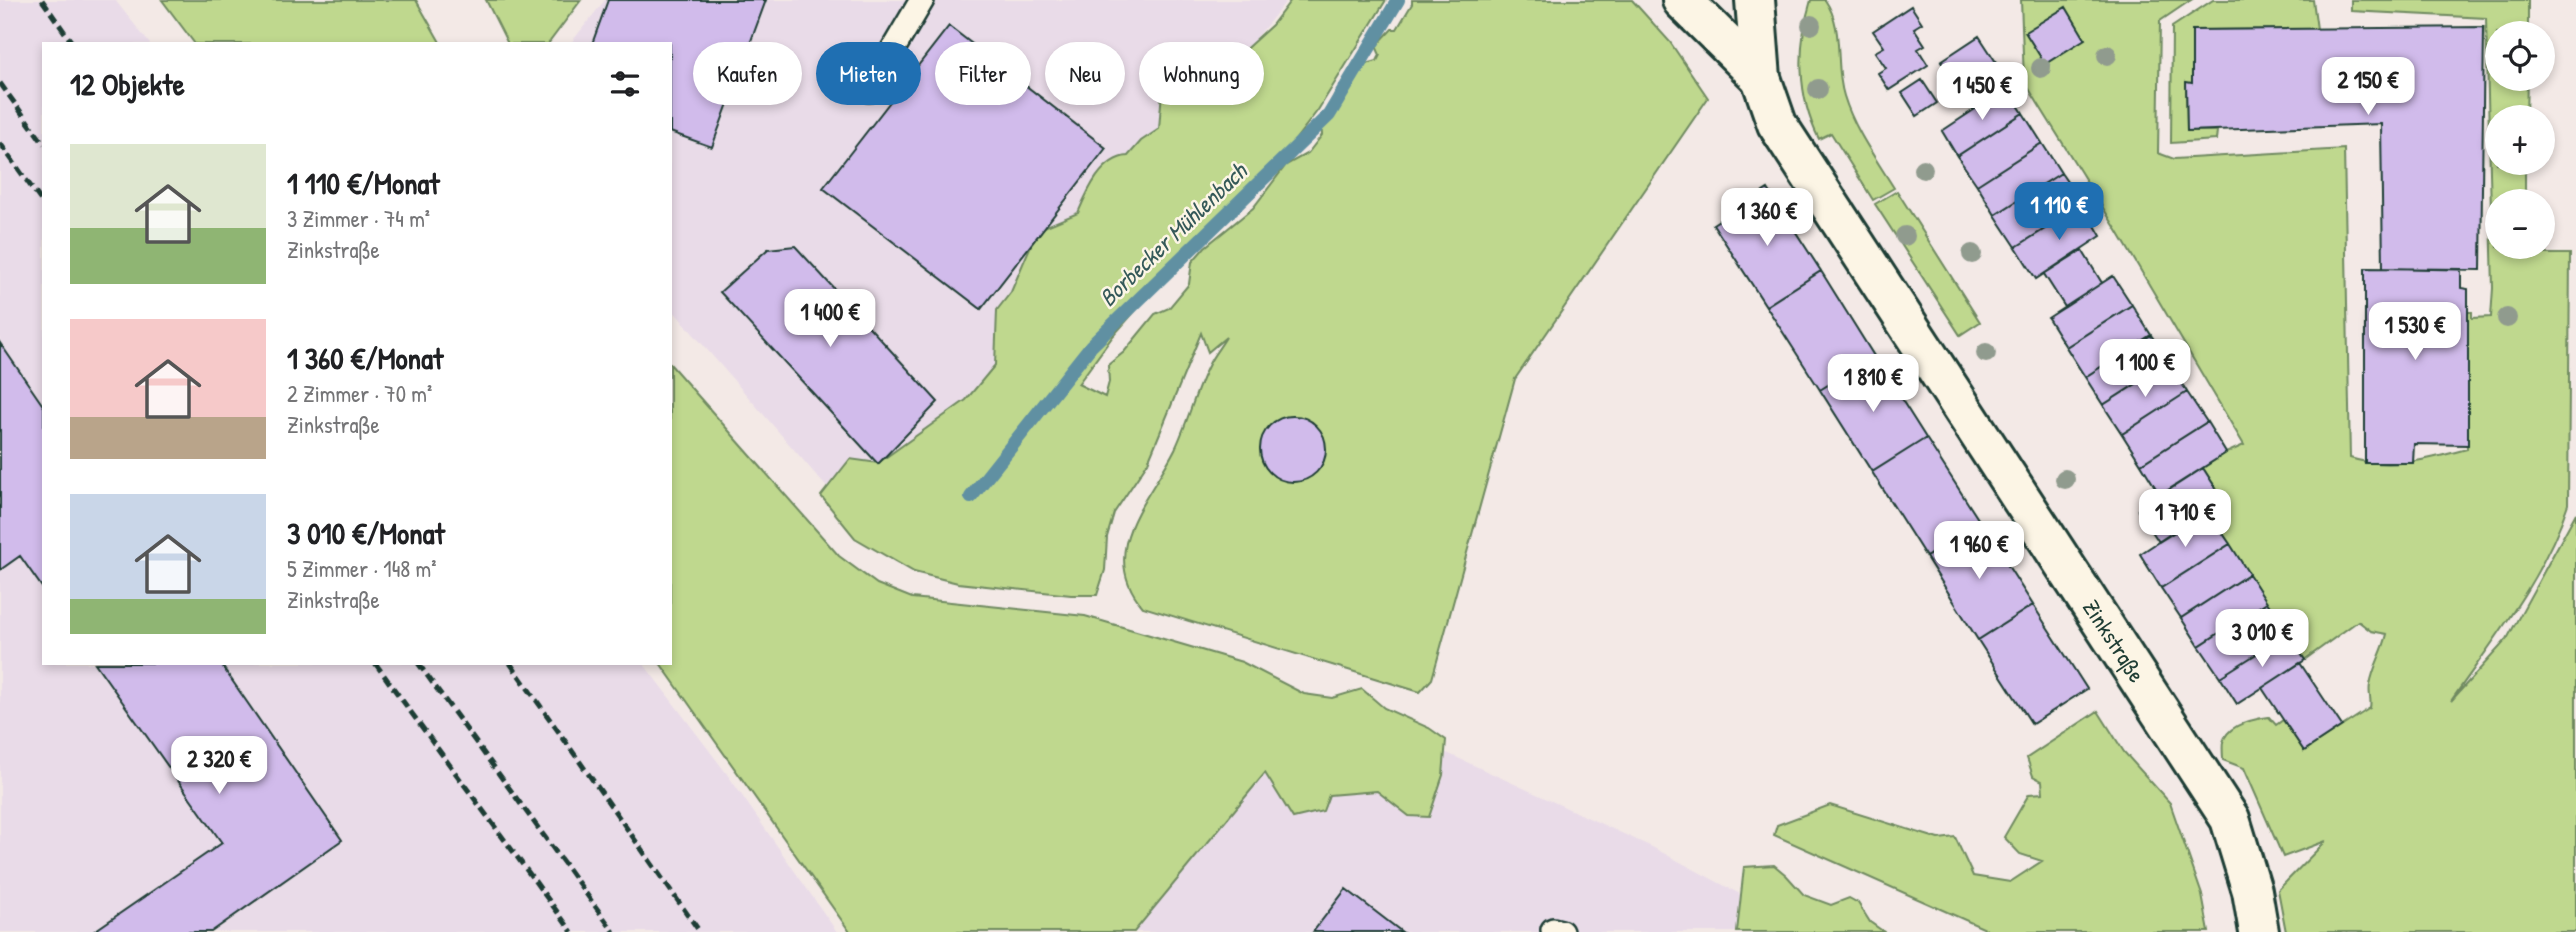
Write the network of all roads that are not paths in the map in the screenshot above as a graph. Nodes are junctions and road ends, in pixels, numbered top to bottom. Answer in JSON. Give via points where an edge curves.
{"nodes":[{"id":1,"x":922,"y":0,"type":"edge"},
{"id":2,"x":1682,"y":0,"type":"edge"},
{"id":3,"x":1755,"y":0,"type":"edge"},
{"id":4,"x":897,"y":42,"type":"edge"},
{"id":5,"x":1760,"y":78,"type":"junction"},
{"id":6,"x":2259,"y":932,"type":"edge"}],
"edges":[{"from":1,"to":4,"type":"lane"},
{"from":2,"to":5,"type":"street","name":"Zinkstraße"},
{"from":3,"to":5,"type":"street","name":"Zinkstraße"},
{"from":5,"to":6,"type":"street","name":"Zinkstraße","via":[[1777,124],[2230,818]]}]}
